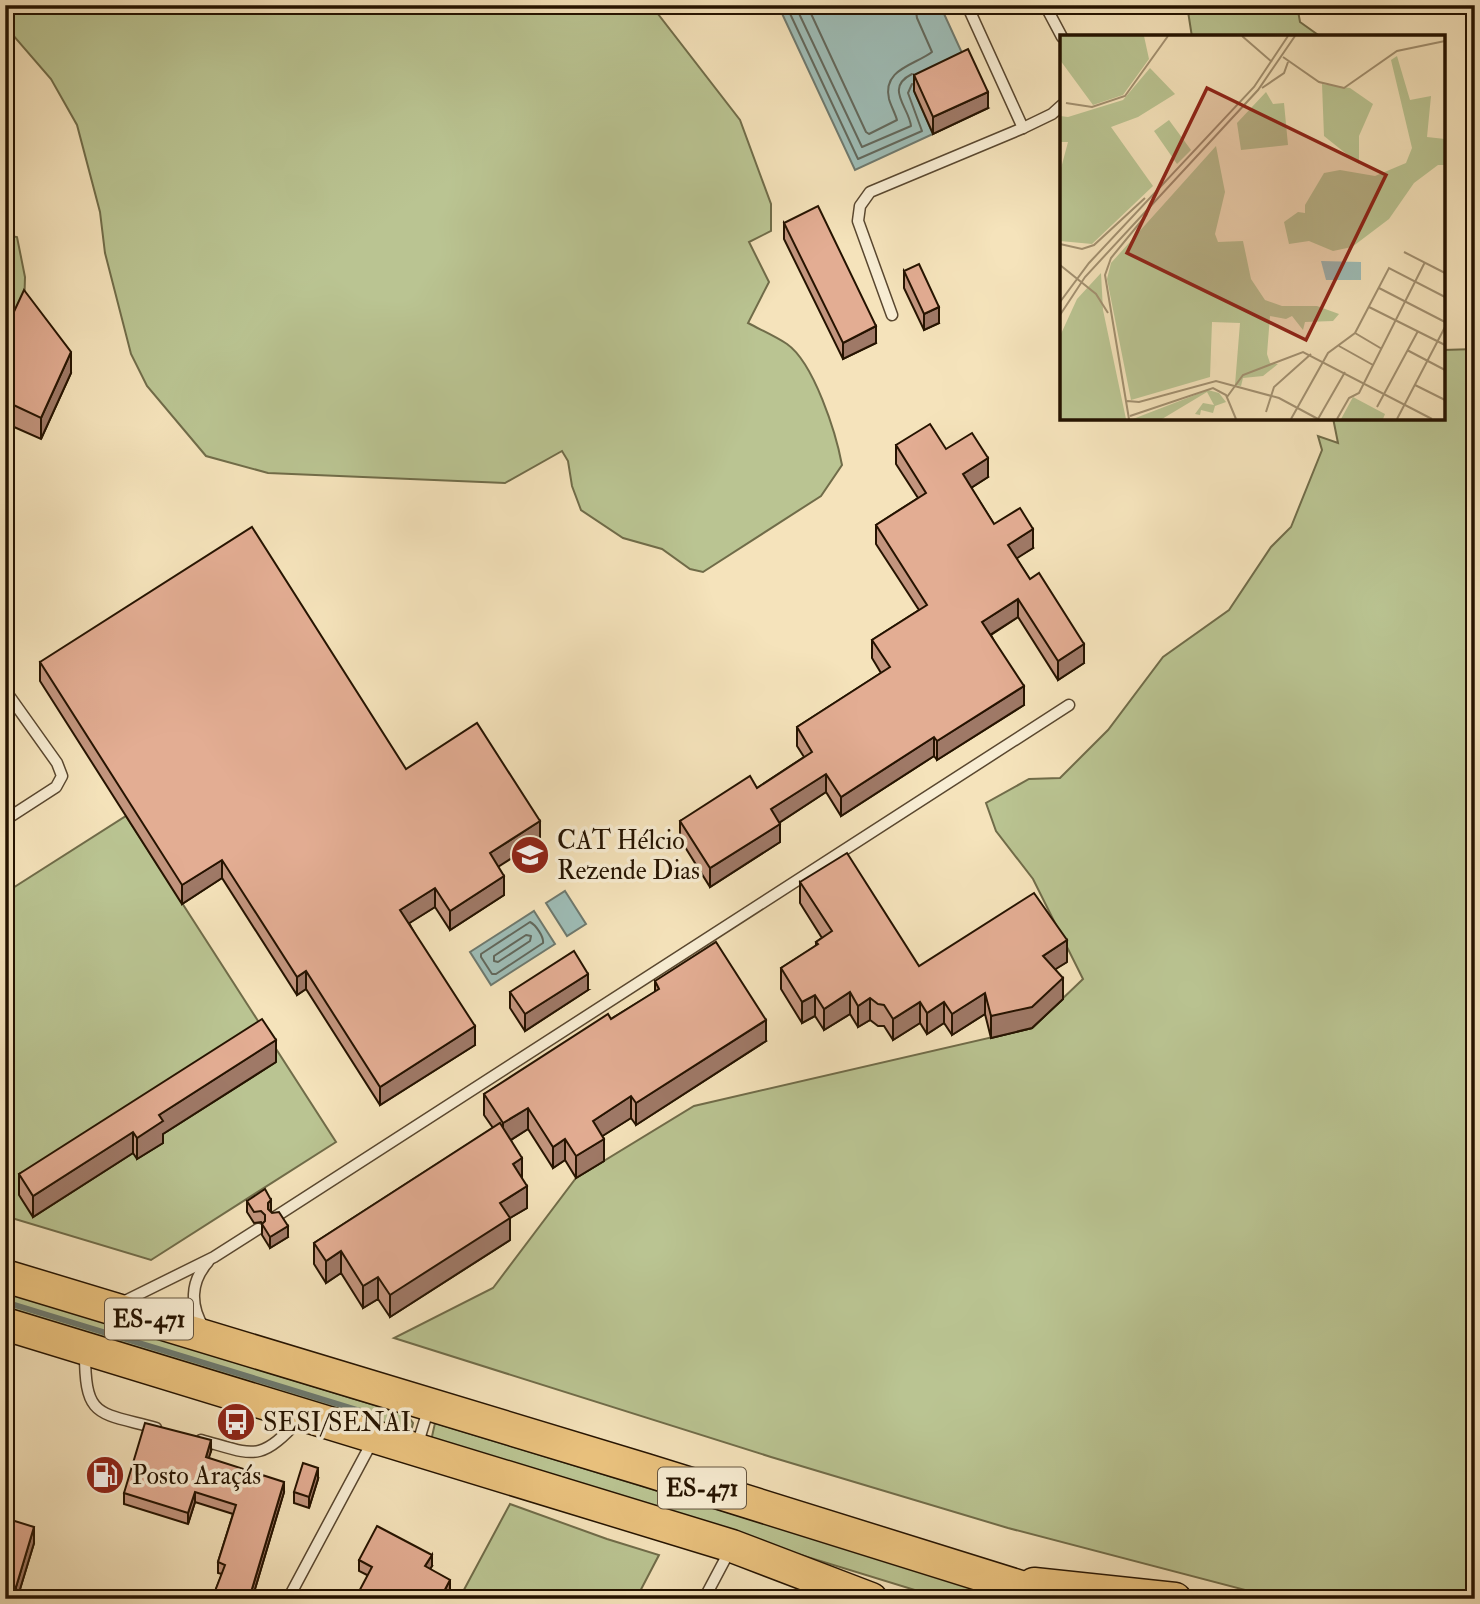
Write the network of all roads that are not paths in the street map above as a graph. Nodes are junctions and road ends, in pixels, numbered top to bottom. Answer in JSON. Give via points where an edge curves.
{"nodes":[{"id":1,"x":967,"y":5,"type":"edge"},
{"id":2,"x":1045,"y":5,"type":"edge"},
{"id":3,"x":1061,"y":35,"type":"edge"},
{"id":4,"x":1060,"y":107,"type":"edge"},
{"id":5,"x":1023,"y":128,"type":"junction"},
{"id":6,"x":892,"y":315,"type":"dead end"},
{"id":7,"x":5,"y":690,"type":"edge"},
{"id":8,"x":1069,"y":705,"type":"dead end"},
{"id":9,"x":5,"y":820,"type":"edge"},
{"id":10,"x":275,"y":1217,"type":"edge"},
{"id":11,"x":258,"y":1229,"type":"dead end"},
{"id":12,"x":214,"y":1257,"type":"junction"},
{"id":13,"x":5,"y":1276,"type":"edge"},
{"id":14,"x":111,"y":1308,"type":"junction"},
{"id":15,"x":5,"y":1324,"type":"edge"},
{"id":16,"x":220,"y":1341,"type":"junction"},
{"id":17,"x":85,"y":1349,"type":"junction"},
{"id":18,"x":429,"y":1406,"type":"junction"},
{"id":19,"x":303,"y":1416,"type":"junction"},
{"id":20,"x":171,"y":1432,"type":"edge"},
{"id":21,"x":184,"y":1436,"type":"edge"},
{"id":22,"x":374,"y":1438,"type":"junction"},
{"id":23,"x":416,"y":1450,"type":"junction"},
{"id":24,"x":732,"y":1546,"type":"junction"},
{"id":25,"x":1002,"y":1581,"type":"junction"},
{"id":26,"x":288,"y":1599,"type":"edge"},
{"id":27,"x":704,"y":1599,"type":"edge"},
{"id":28,"x":871,"y":1599,"type":"edge"},
{"id":29,"x":1059,"y":1599,"type":"edge"},
{"id":30,"x":1175,"y":1599,"type":"edge"}],
"edges":[{"from":1,"to":5,"type":"lane"},
{"from":2,"to":3,"type":"lane"},
{"from":4,"to":5,"type":"lane"},
{"from":5,"to":6,"type":"lane","via":[[870,192],[860,206],[858,221]]},
{"from":7,"to":9,"type":"lane","via":[[62,776],[56,787]]},
{"from":8,"to":10,"type":"lane"},
{"from":11,"to":12,"type":"lane"},
{"from":12,"to":14,"type":"lane"},
{"from":12,"to":16,"type":"lane","via":[[199,1275],[193,1297],[198,1319]]},
{"from":13,"to":14,"type":"main road","number":"ES-471"},
{"from":14,"to":16,"type":"main road","number":"ES-471"},
{"from":15,"to":17,"type":"main road","number":"ES-471"},
{"from":16,"to":18,"type":"main road","number":"ES-471"},
{"from":17,"to":19,"type":"main road","number":"ES-471"},
{"from":17,"to":20,"type":"lane","via":[[85,1384],[93,1405],[103,1414]]},
{"from":18,"to":23,"type":"lane"},
{"from":18,"to":25,"type":"main road","number":"ES-471"},
{"from":19,"to":21,"type":"lane","via":[[278,1442],[252,1454]]},
{"from":19,"to":22,"type":"main road","number":"ES-471"},
{"from":22,"to":23,"type":"main road","number":"ES-471"},
{"from":22,"to":26,"type":"lane"},
{"from":23,"to":24,"type":"main road","number":"ES-471"},
{"from":24,"to":27,"type":"lane"},
{"from":24,"to":28,"type":"main road","number":"ES-471"},
{"from":25,"to":29,"type":"main road","number":"ES-471"},
{"from":25,"to":30,"type":"main road"}]}
